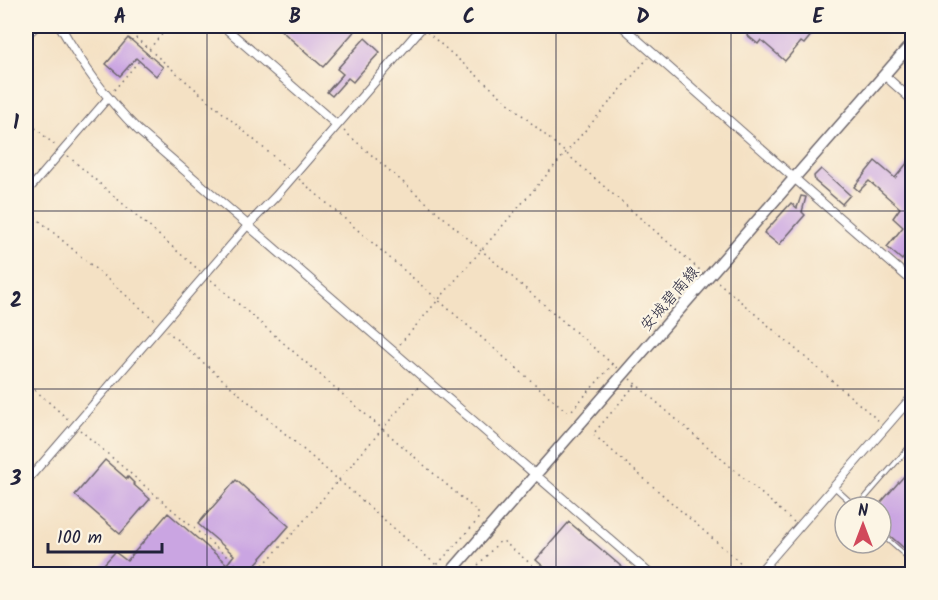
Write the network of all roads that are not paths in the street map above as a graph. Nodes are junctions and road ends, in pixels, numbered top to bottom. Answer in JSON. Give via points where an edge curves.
{"nodes":[{"id":1,"x":37,"y":26,"type":"edge"},
{"id":2,"x":60,"y":26,"type":"edge"},
{"id":3,"x":224,"y":26,"type":"edge"},
{"id":4,"x":422,"y":26,"type":"edge"},
{"id":5,"x":622,"y":26,"type":"edge"},
{"id":6,"x":26,"y":36,"type":"edge"},
{"id":7,"x":912,"y":43,"type":"edge"},
{"id":8,"x":884,"y":75,"type":"junction"},
{"id":9,"x":108,"y":98,"type":"junction"},
{"id":10,"x":912,"y":100,"type":"edge"},
{"id":11,"x":337,"y":125,"type":"junction"},
{"id":12,"x":794,"y":178,"type":"junction"},
{"id":13,"x":26,"y":193,"type":"edge"},
{"id":14,"x":248,"y":225,"type":"junction"},
{"id":15,"x":912,"y":281,"type":"edge"},
{"id":16,"x":912,"y":397,"type":"edge"},
{"id":17,"x":912,"y":444,"type":"edge"},
{"id":18,"x":536,"y":475,"type":"junction"},
{"id":19,"x":26,"y":482,"type":"edge"},
{"id":20,"x":834,"y":487,"type":"junction"},
{"id":21,"x":843,"y":495,"type":"edge"},
{"id":22,"x":867,"y":495,"type":"edge"},
{"id":23,"x":893,"y":544,"type":"edge"},
{"id":24,"x":912,"y":561,"type":"edge"},
{"id":25,"x":448,"y":574,"type":"edge"},
{"id":26,"x":650,"y":574,"type":"edge"},
{"id":27,"x":756,"y":574,"type":"edge"}],
"edges":[{"from":1,"to":6,"type":"street"},
{"from":2,"to":9,"type":"street"},
{"from":3,"to":11,"type":"street"},
{"from":4,"to":11,"type":"street"},
{"from":5,"to":12,"type":"street"},
{"from":7,"to":8,"type":"main road","name":"安城碧南線"},
{"from":8,"to":10,"type":"street"},
{"from":8,"to":12,"type":"main road","name":"安城碧南線"},
{"from":9,"to":13,"type":"street"},
{"from":9,"to":14,"type":"street","via":[[138,130]]},
{"from":11,"to":14,"type":"street"},
{"from":12,"to":15,"type":"street"},
{"from":12,"to":18,"type":"main road","name":"安城碧南線"},
{"from":14,"to":18,"type":"street"},
{"from":14,"to":19,"type":"street"},
{"from":16,"to":20,"type":"street"},
{"from":17,"to":22,"type":"lane"},
{"from":18,"to":25,"type":"main road","name":"安城碧南線"},
{"from":18,"to":26,"type":"street"},
{"from":20,"to":21,"type":"lane"},
{"from":20,"to":27,"type":"street"},
{"from":23,"to":24,"type":"lane"}]}
